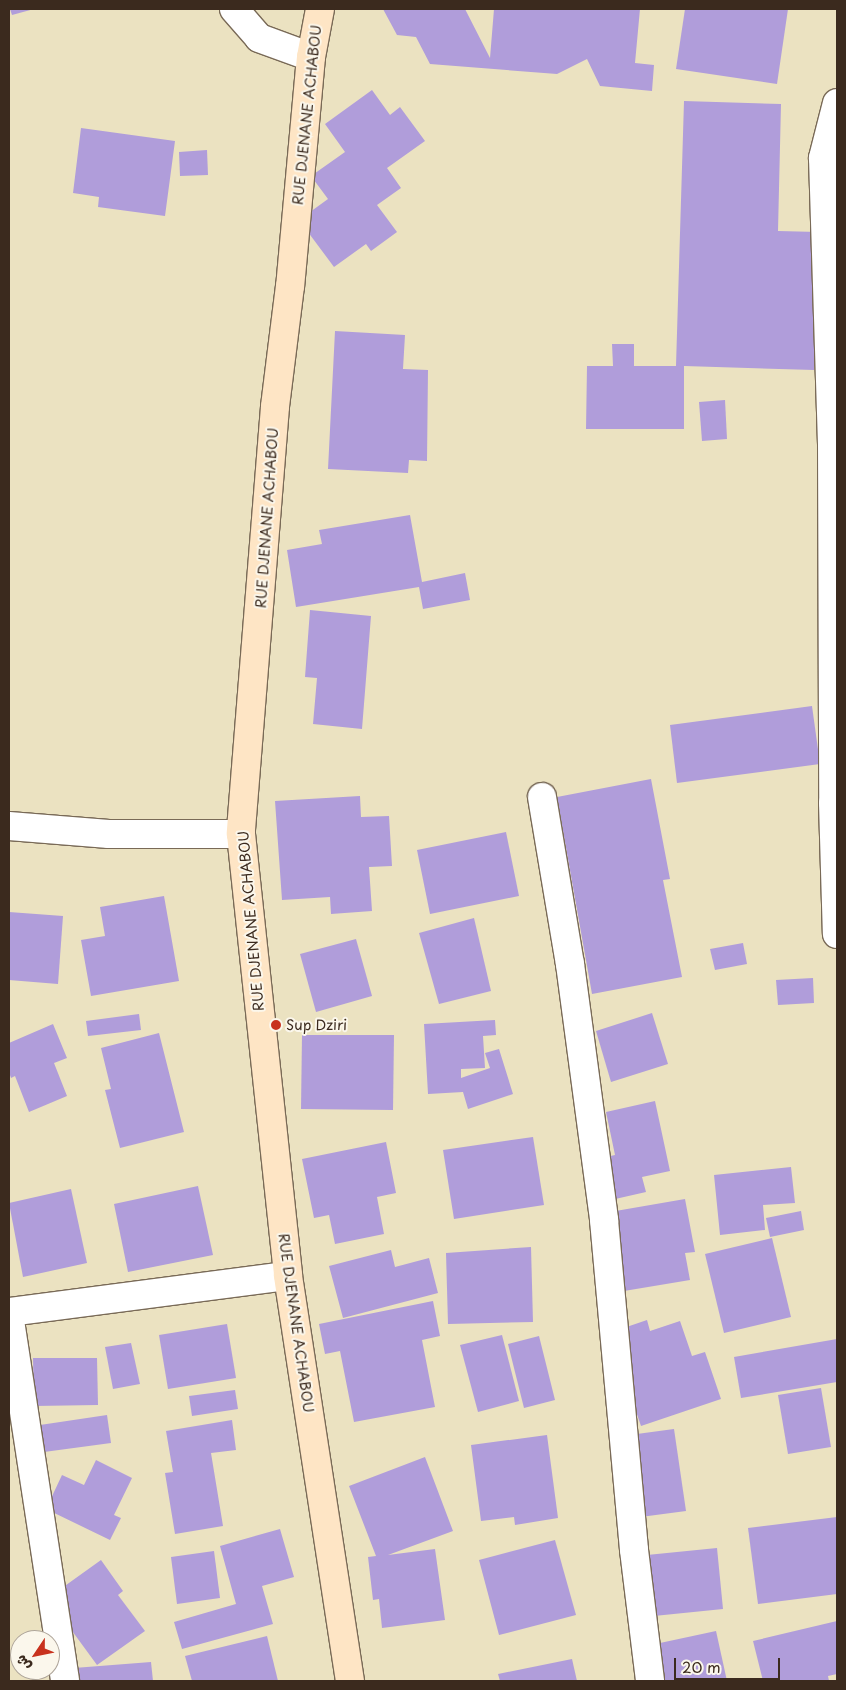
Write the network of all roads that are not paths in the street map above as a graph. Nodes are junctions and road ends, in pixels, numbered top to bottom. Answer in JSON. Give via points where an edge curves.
{"nodes":[{"id":1,"x":234,"y":9,"type":"edge"},
{"id":2,"x":320,"y":9,"type":"edge"},
{"id":3,"x":311,"y":57,"type":"junction"},
{"id":4,"x":837,"y":102,"type":"edge"},
{"id":5,"x":830,"y":158,"type":"edge"},
{"id":6,"x":542,"y":797,"type":"dead end"},
{"id":7,"x":9,"y":826,"type":"edge"},
{"id":8,"x":241,"y":834,"type":"junction"},
{"id":9,"x":837,"y":934,"type":"edge"},
{"id":10,"x":288,"y":1276,"type":"junction"},
{"id":11,"x":9,"y":1313,"type":"edge"},
{"id":12,"x":66,"y":1681,"type":"edge"},
{"id":13,"x":350,"y":1681,"type":"edge"},
{"id":14,"x":650,"y":1681,"type":"edge"}],
"edges":[{"from":1,"to":3,"type":"street","via":[[259,38]]},
{"from":2,"to":3,"type":"main road","name":"RUE DJENANE ACHABOU"},
{"from":3,"to":8,"type":"main road","name":"RUE DJENANE ACHABOU","via":[[290,286],[275,406]]},
{"from":4,"to":5,"type":"street"},
{"from":5,"to":9,"type":"street","via":[[833,803]]},
{"from":6,"to":14,"type":"street","via":[[570,964],[604,1220],[634,1550]]},
{"from":7,"to":8,"type":"street","via":[[109,834]]},
{"from":8,"to":10,"type":"main road","name":"RUE DJENANE ACHABOU"},
{"from":10,"to":11,"type":"street"},
{"from":10,"to":13,"type":"main road","name":"RUE DJENANE ACHABOU"},
{"from":11,"to":12,"type":"street"}]}
